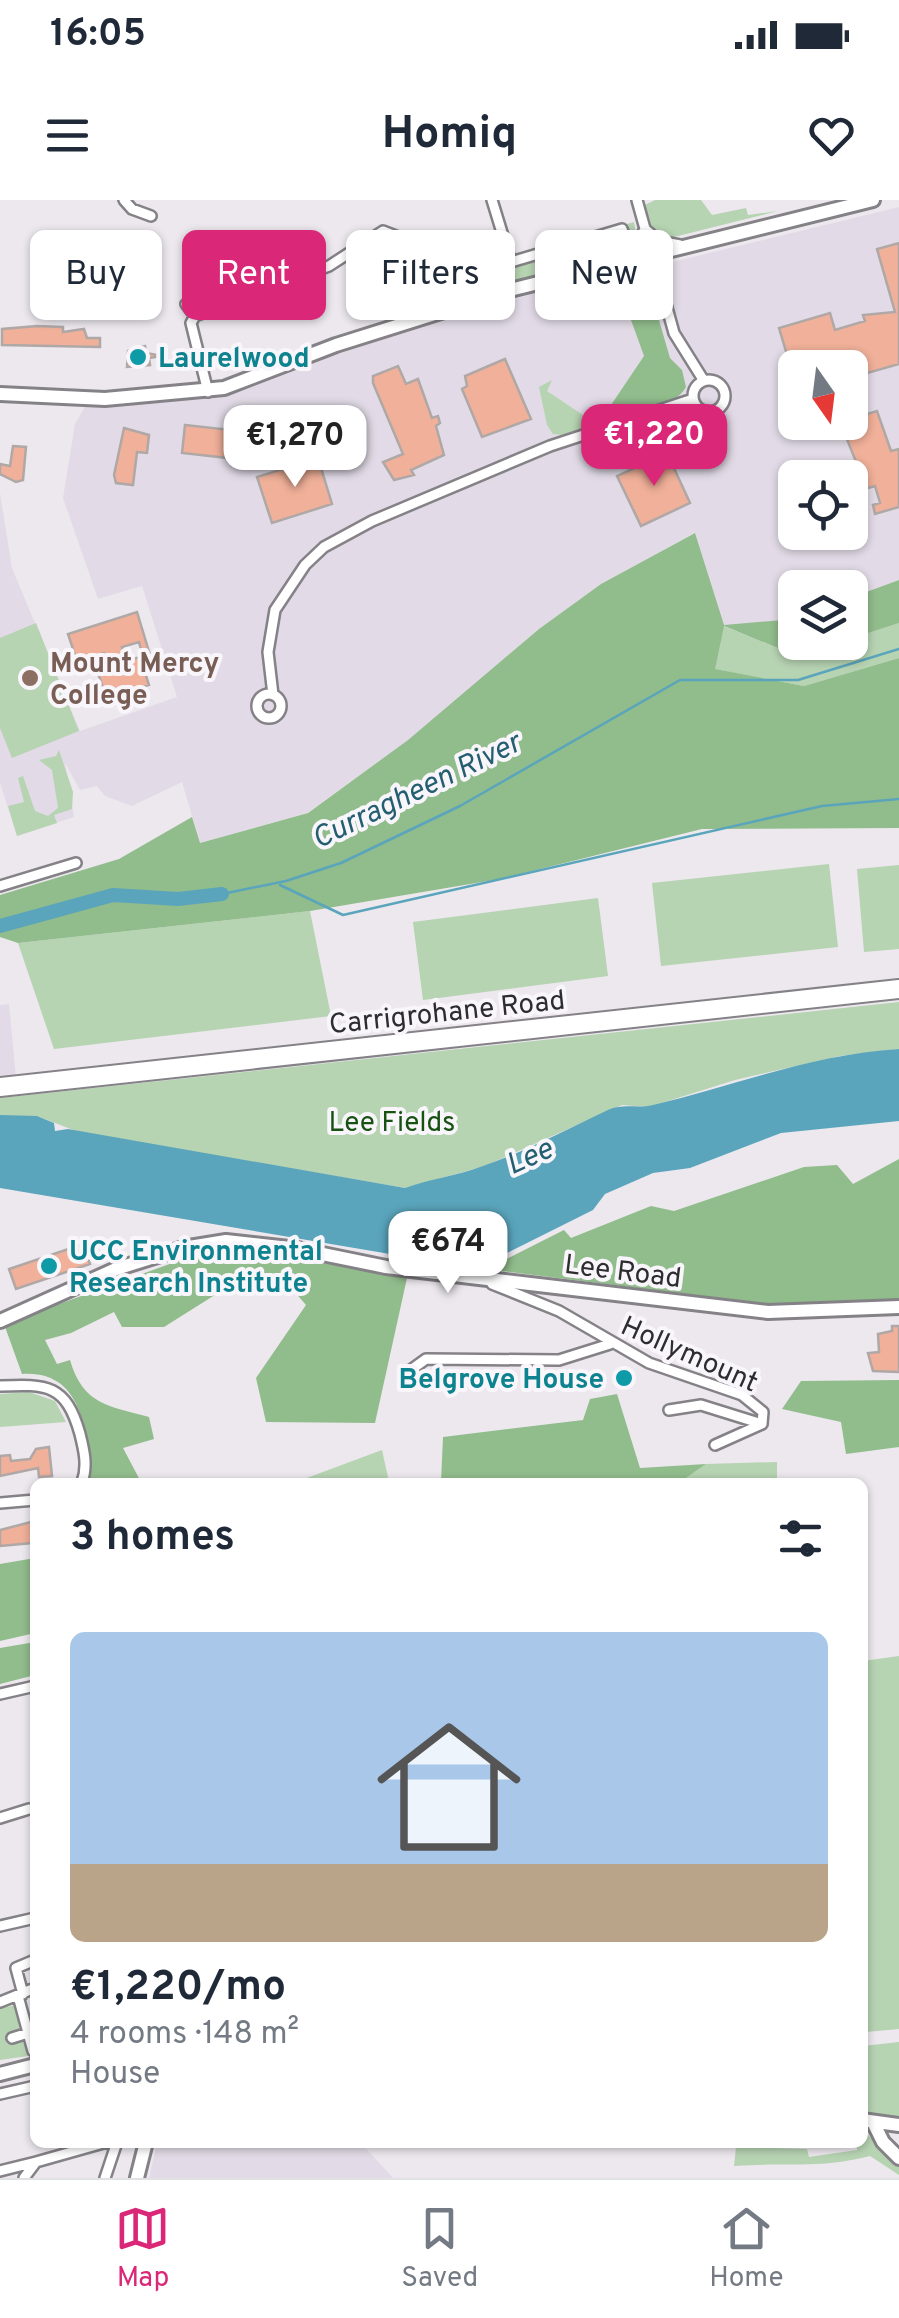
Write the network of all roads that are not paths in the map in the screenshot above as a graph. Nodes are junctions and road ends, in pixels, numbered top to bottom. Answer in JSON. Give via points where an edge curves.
{"nodes":[{"id":1,"x":124,"y":200,"type":"edge"},
{"id":2,"x":492,"y":200,"type":"edge"},
{"id":3,"x":638,"y":200,"type":"edge"},
{"id":4,"x":873,"y":200,"type":"edge"},
{"id":5,"x":152,"y":216,"type":"dead end"},
{"id":6,"x":644,"y":229,"type":"joint"},
{"id":7,"x":681,"y":246,"type":"junction"},
{"id":8,"x":673,"y":248,"type":"edge"},
{"id":9,"x":673,"y":254,"type":"edge"},
{"id":10,"x":535,"y":255,"type":"edge"},
{"id":11,"x":535,"y":286,"type":"edge"},
{"id":12,"x":193,"y":320,"type":"edge"},
{"id":13,"x":671,"y":320,"type":"edge"},
{"id":14,"x":704,"y":381,"type":"junction"},
{"id":15,"x":208,"y":392,"type":"junction"},
{"id":16,"x":0,"y":394,"type":"edge"},
{"id":17,"x":694,"y":399,"type":"junction"},
{"id":18,"x":273,"y":695,"type":"dead end"},
{"id":19,"x":76,"y":863,"type":"dead end"},
{"id":20,"x":0,"y":886,"type":"edge"},
{"id":21,"x":899,"y":988,"type":"edge"},
{"id":22,"x":0,"y":1087,"type":"edge"},
{"id":23,"x":481,"y":1278,"type":"junction"},
{"id":24,"x":899,"y":1307,"type":"edge"},
{"id":25,"x":2,"y":1321,"type":"edge"},
{"id":26,"x":610,"y":1344,"type":"junction"},
{"id":27,"x":408,"y":1372,"type":"dead end"},
{"id":28,"x":0,"y":1386,"type":"edge"},
{"id":29,"x":669,"y":1410,"type":"dead end"},
{"id":30,"x":762,"y":1424,"type":"junction"},
{"id":31,"x":715,"y":1445,"type":"dead end"},
{"id":32,"x":83,"y":1478,"type":"edge"},
{"id":33,"x":30,"y":1501,"type":"edge"},
{"id":34,"x":0,"y":1504,"type":"edge"},
{"id":35,"x":30,"y":1686,"type":"edge"},
{"id":36,"x":0,"y":1694,"type":"edge"},
{"id":37,"x":29,"y":1809,"type":"dead end"},
{"id":38,"x":0,"y":1818,"type":"edge"},
{"id":39,"x":30,"y":1919,"type":"edge"},
{"id":40,"x":0,"y":1926,"type":"edge"},
{"id":41,"x":30,"y":1962,"type":"edge"},
{"id":42,"x":30,"y":1990,"type":"edge"},
{"id":43,"x":20,"y":1995,"type":"junction"},
{"id":44,"x":0,"y":2002,"type":"edge"},
{"id":45,"x":28,"y":2034,"type":"junction"},
{"id":46,"x":12,"y":2038,"type":"dead end"},
{"id":47,"x":30,"y":2042,"type":"edge"},
{"id":48,"x":30,"y":2060,"type":"edge"},
{"id":49,"x":0,"y":2074,"type":"edge"},
{"id":50,"x":30,"y":2087,"type":"edge"},
{"id":51,"x":0,"y":2094,"type":"edge"},
{"id":52,"x":868,"y":2121,"type":"edge"},
{"id":53,"x":899,"y":2125,"type":"edge"},
{"id":54,"x":86,"y":2148,"type":"edge"},
{"id":55,"x":115,"y":2148,"type":"edge"},
{"id":56,"x":144,"y":2148,"type":"edge"},
{"id":57,"x":899,"y":2158,"type":"edge"},
{"id":58,"x":36,"y":2162,"type":"junction"},
{"id":59,"x":0,"y":2171,"type":"edge"},
{"id":60,"x":24,"y":2178,"type":"edge"},
{"id":61,"x":105,"y":2178,"type":"edge"},
{"id":62,"x":137,"y":2178,"type":"edge"}],
"edges":[{"from":1,"to":5,"type":"street"},
{"from":2,"to":10,"type":"street","via":[[511,262]]},
{"from":3,"to":6,"type":"street"},
{"from":4,"to":7,"type":"street"},
{"from":6,"to":7,"type":"street"},
{"from":7,"to":8,"type":"street"},
{"from":7,"to":9,"type":"street"},
{"from":11,"to":15,"type":"street","via":[[372,333]]},
{"from":12,"to":15,"type":"street"},
{"from":13,"to":14,"type":"street"},
{"from":14,"to":17,"type":"street"},
{"from":14,"to":17,"type":"street","via":[[719,384],[724,402],[708,412]]},
{"from":15,"to":16,"type":"street","via":[[105,399]]},
{"from":17,"to":18,"type":"street","via":[[539,450],[324,547],[275,610],[268,652]]},
{"from":19,"to":20,"type":"street"},
{"from":21,"to":22,"type":"highway","name":"Carrigrohane Road"},
{"from":23,"to":24,"type":"street","name":"Lee Road","via":[[768,1312]]},
{"from":23,"to":25,"type":"street","name":"Lee Road","via":[[226,1241],[116,1269]]},
{"from":23,"to":26,"type":"street","name":"Hollymount","via":[[560,1311]]},
{"from":26,"to":27,"type":"street","via":[[559,1360],[426,1359]]},
{"from":26,"to":30,"type":"street","name":"Hollymount","via":[[742,1396],[762,1412]]},
{"from":28,"to":32,"type":"street","via":[[54,1390],[70,1405]]},
{"from":29,"to":30,"type":"street","name":"Hollymount","via":[[701,1405]]},
{"from":30,"to":31,"type":"street","name":"Hollymount"},
{"from":33,"to":34,"type":"street"},
{"from":35,"to":36,"type":"street"},
{"from":37,"to":38,"type":"street"},
{"from":39,"to":40,"type":"street"},
{"from":41,"to":43,"type":"street","via":[[16,1966]]},
{"from":42,"to":43,"type":"street"},
{"from":43,"to":44,"type":"street"},
{"from":43,"to":45,"type":"street"},
{"from":45,"to":46,"type":"street"},
{"from":45,"to":47,"type":"street"},
{"from":48,"to":49,"type":"street"},
{"from":50,"to":51,"type":"street"},
{"from":52,"to":53,"type":"street"},
{"from":52,"to":57,"type":"street"},
{"from":54,"to":58,"type":"street"},
{"from":55,"to":61,"type":"street"},
{"from":56,"to":62,"type":"street"},
{"from":58,"to":59,"type":"street"},
{"from":58,"to":60,"type":"street"}]}
